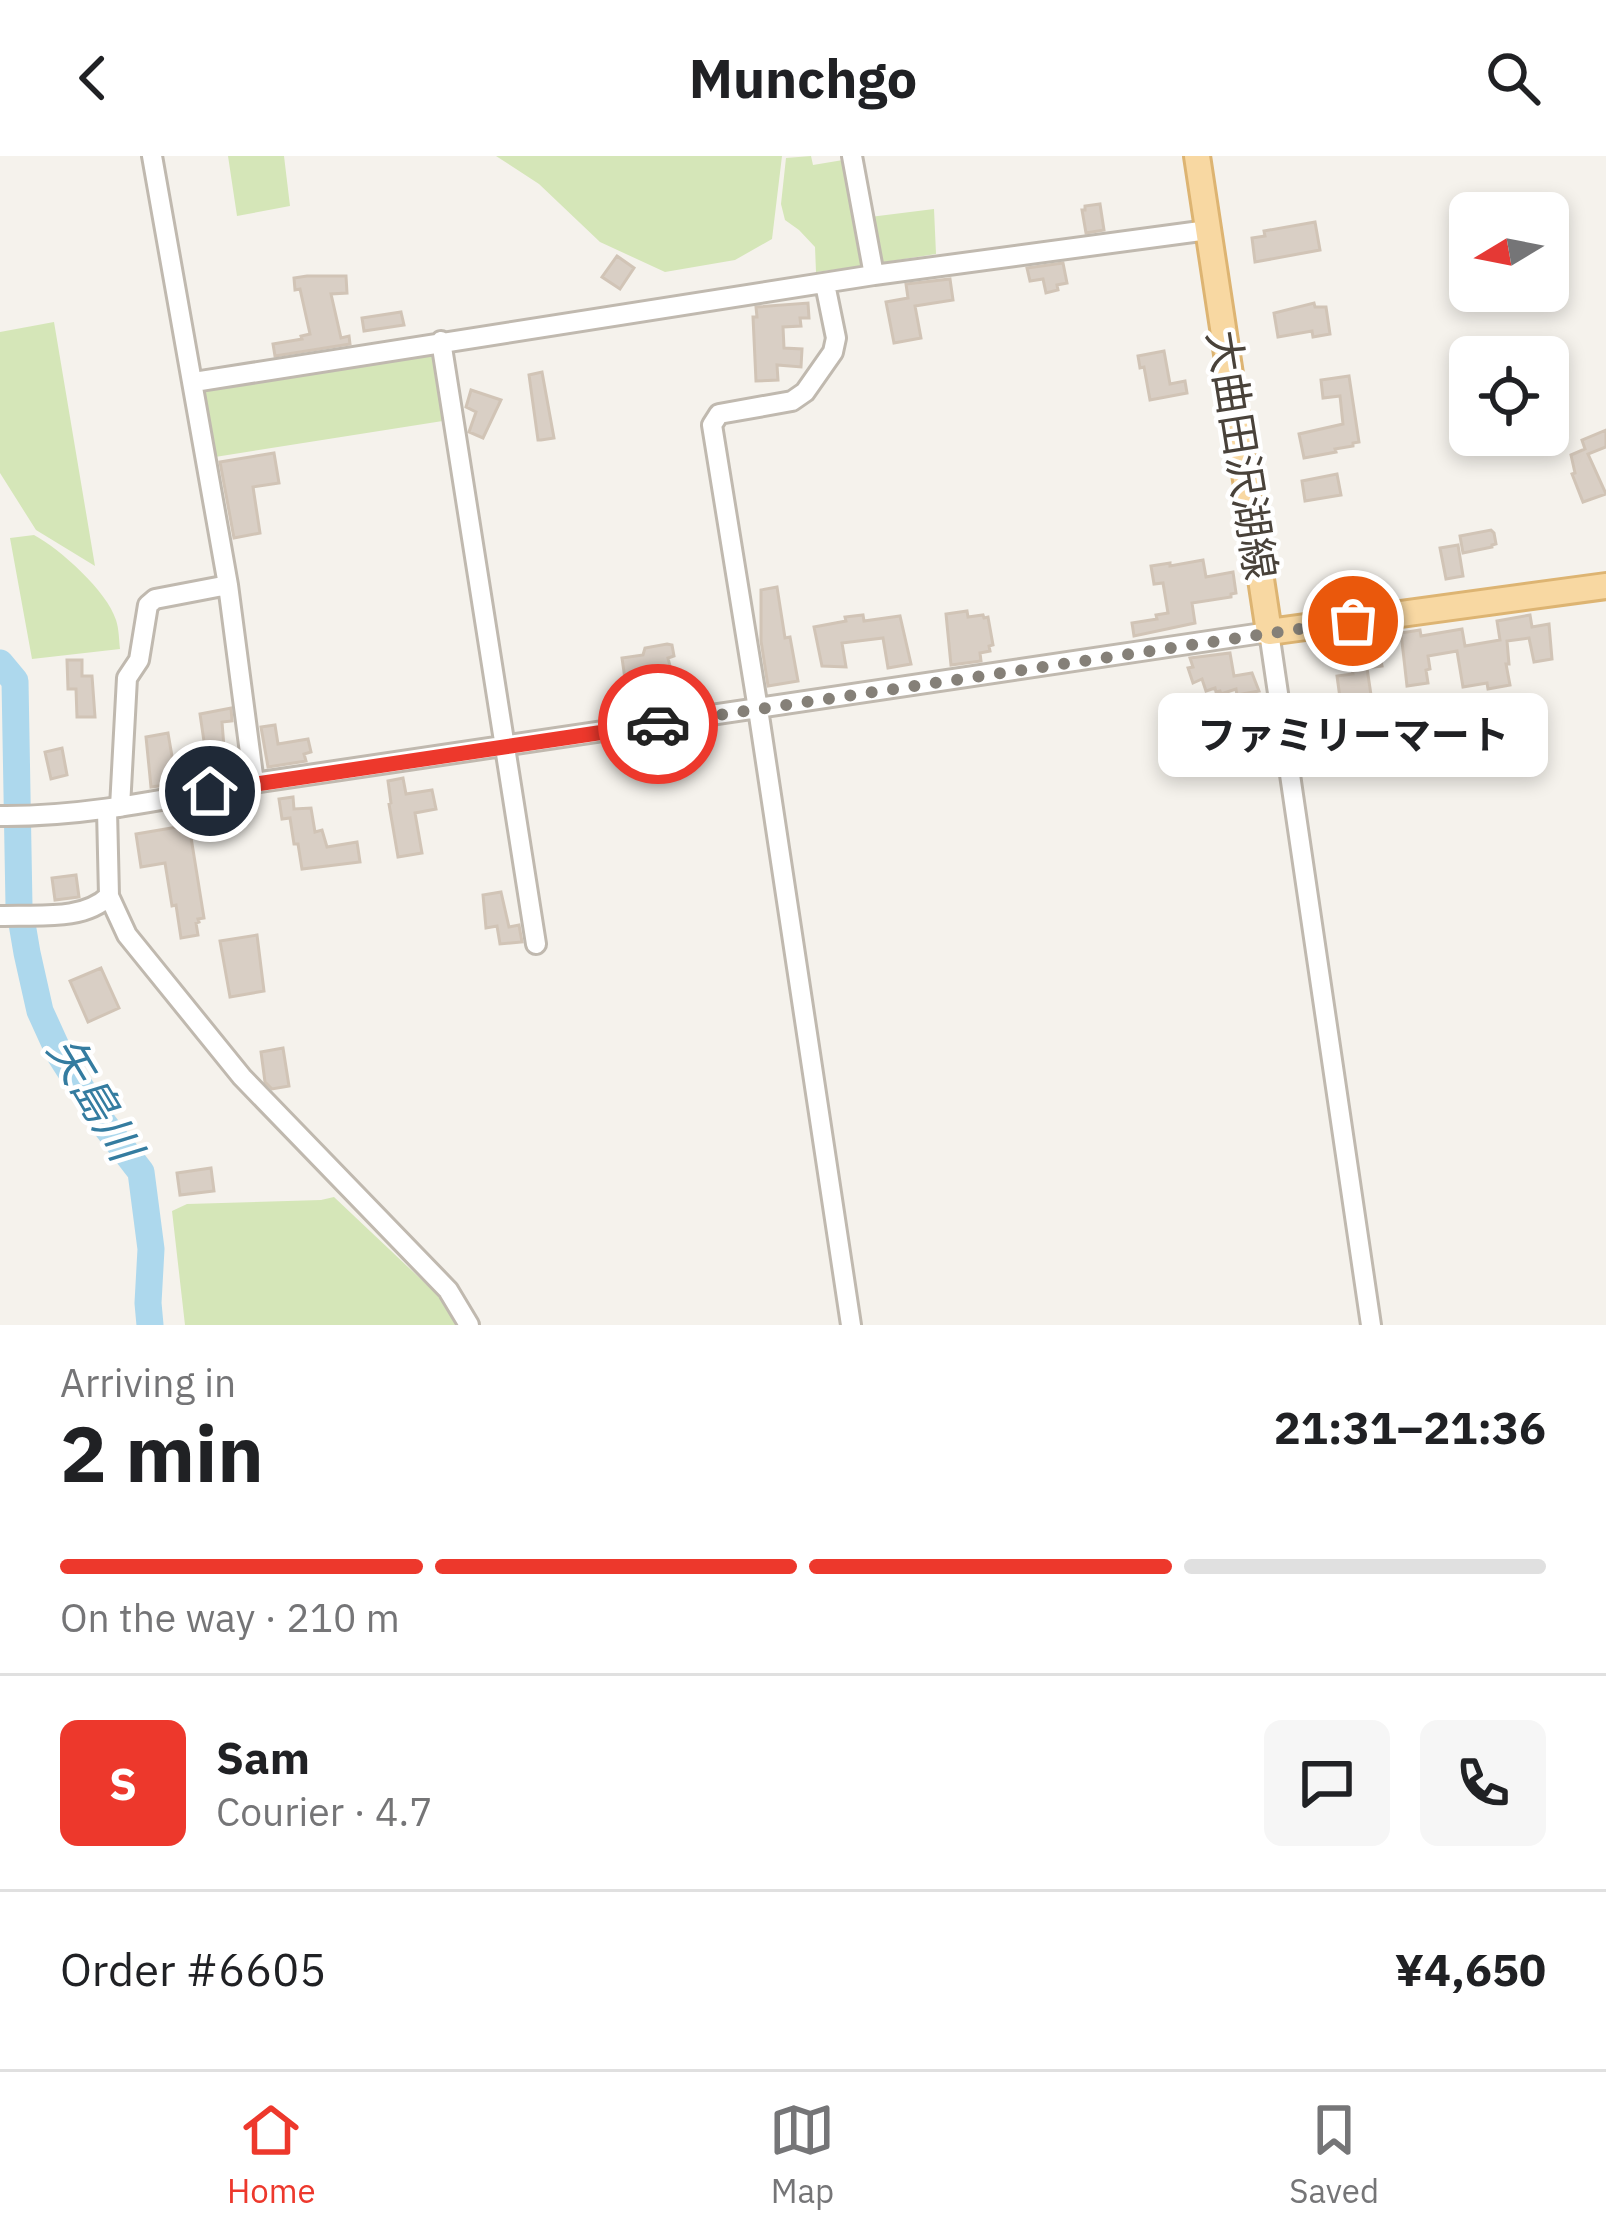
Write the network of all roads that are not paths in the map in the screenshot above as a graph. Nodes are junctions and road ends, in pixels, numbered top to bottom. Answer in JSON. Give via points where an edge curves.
{"nodes":[{"id":1,"x":152,"y":156,"type":"edge"},
{"id":2,"x":852,"y":156,"type":"edge"},
{"id":3,"x":1197,"y":156,"type":"edge"},
{"id":4,"x":1208,"y":230,"type":"junction"},
{"id":5,"x":874,"y":274,"type":"junction"},
{"id":6,"x":825,"y":284,"type":"junction"},
{"id":7,"x":441,"y":341,"type":"junction"},
{"id":8,"x":194,"y":382,"type":"junction"},
{"id":9,"x":227,"y":585,"type":"junction"},
{"id":10,"x":1606,"y":586,"type":"edge"},
{"id":11,"x":1269,"y":632,"type":"junction"},
{"id":12,"x":758,"y":709,"type":"junction"},
{"id":13,"x":506,"y":747,"type":"junction"},
{"id":14,"x":254,"y":784,"type":"junction"},
{"id":15,"x":114,"y":808,"type":"junction"},
{"id":16,"x":0,"y":816,"type":"edge"},
{"id":17,"x":109,"y":896,"type":"junction"},
{"id":18,"x":3,"y":915,"type":"edge"},
{"id":19,"x":536,"y":944,"type":"dead end"},
{"id":20,"x":470,"y":1325,"type":"edge"},
{"id":21,"x":851,"y":1325,"type":"edge"},
{"id":22,"x":1371,"y":1325,"type":"edge"}],
"edges":[{"from":1,"to":8,"type":"street"},
{"from":2,"to":5,"type":"street"},
{"from":3,"to":4,"type":"main road","name":"大曲田沢湖線"},
{"from":4,"to":5,"type":"street"},
{"from":4,"to":11,"type":"main road","name":"大曲田沢湖線"},
{"from":5,"to":6,"type":"street"},
{"from":6,"to":7,"type":"street"},
{"from":6,"to":12,"type":"street","via":[[836,338],[805,392],[718,414],[712,425]]},
{"from":7,"to":8,"type":"street"},
{"from":7,"to":13,"type":"street"},
{"from":8,"to":9,"type":"street"},
{"from":9,"to":14,"type":"street"},
{"from":9,"to":15,"type":"street","via":[[148,605],[139,660],[127,678]]},
{"from":10,"to":11,"type":"main road","name":"大曲田沢湖線"},
{"from":11,"to":12,"type":"street"},
{"from":11,"to":22,"type":"street"},
{"from":12,"to":13,"type":"street"},
{"from":12,"to":21,"type":"street"},
{"from":13,"to":14,"type":"street"},
{"from":13,"to":19,"type":"street"},
{"from":14,"to":15,"type":"street"},
{"from":15,"to":16,"type":"street"},
{"from":15,"to":17,"type":"street"},
{"from":17,"to":18,"type":"street","via":[[71,914]]},
{"from":17,"to":20,"type":"street","via":[[127,934],[242,1078],[448,1290]]}]}
